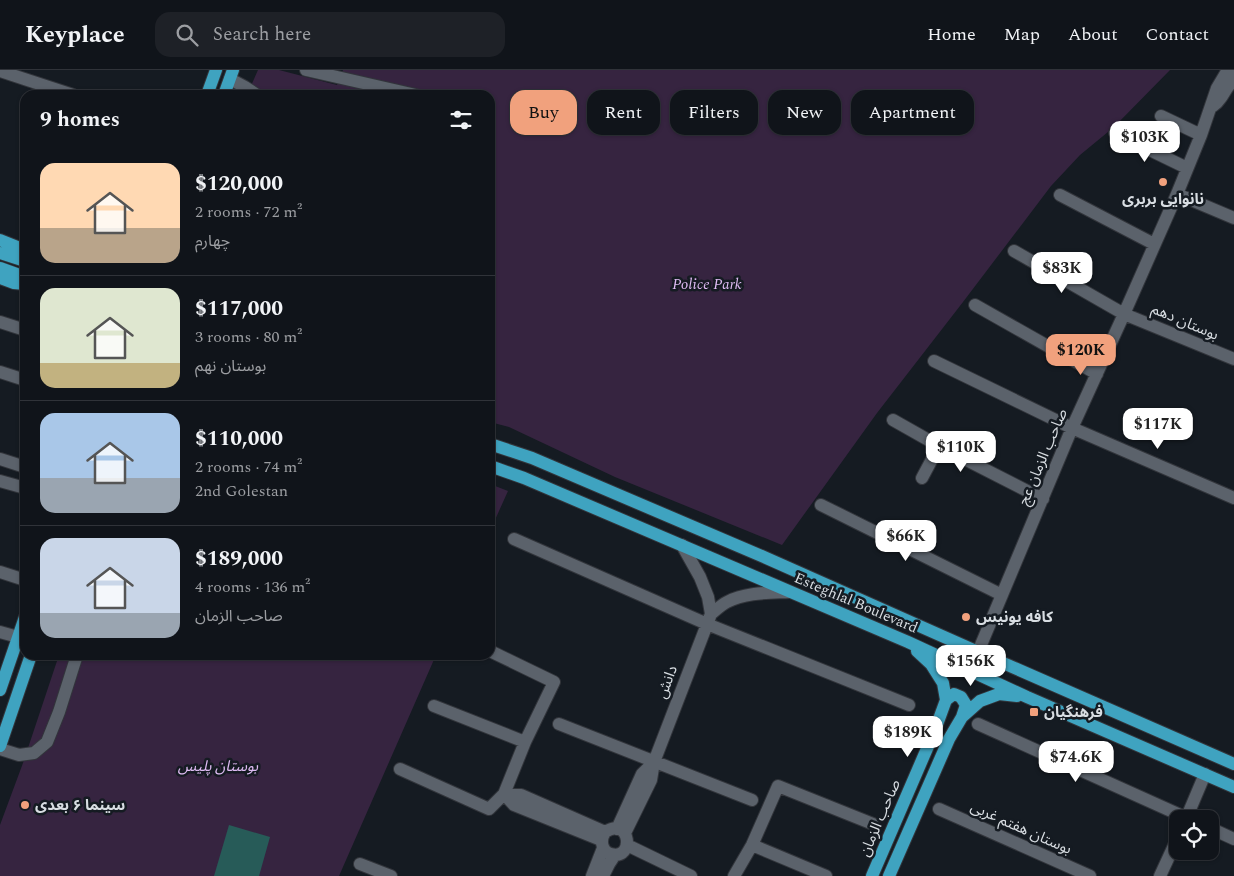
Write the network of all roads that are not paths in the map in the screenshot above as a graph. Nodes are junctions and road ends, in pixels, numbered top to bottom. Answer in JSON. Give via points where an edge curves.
{"nodes":[{"id":1,"x":216,"y":70,"type":"edge"},
{"id":2,"x":306,"y":70,"type":"edge"},
{"id":3,"x":0,"y":71,"type":"edge"},
{"id":4,"x":1233,"y":73,"type":"edge"},
{"id":5,"x":232,"y":75,"type":"edge"},
{"id":6,"x":58,"y":90,"type":"edge"},
{"id":7,"x":209,"y":90,"type":"edge"},
{"id":8,"x":226,"y":90,"type":"edge"},
{"id":9,"x":250,"y":90,"type":"edge"},
{"id":10,"x":394,"y":90,"type":"edge"},
{"id":11,"x":1161,"y":116,"type":"dead end"},
{"id":12,"x":1116,"y":133,"type":"dead end"},
{"id":13,"x":1201,"y":135,"type":"junction"},
{"id":14,"x":1187,"y":168,"type":"junction"},
{"id":15,"x":1177,"y":194,"type":"junction"},
{"id":16,"x":1060,"y":195,"type":"dead end"},
{"id":17,"x":1234,"y":218,"type":"edge"},
{"id":18,"x":0,"y":240,"type":"edge"},
{"id":19,"x":1154,"y":244,"type":"junction"},
{"id":20,"x":20,"y":248,"type":"edge"},
{"id":21,"x":1014,"y":251,"type":"dead end"},
{"id":22,"x":0,"y":253,"type":"edge"},
{"id":23,"x":20,"y":259,"type":"edge"},
{"id":24,"x":0,"y":268,"type":"edge"},
{"id":25,"x":20,"y":275,"type":"edge"},
{"id":26,"x":0,"y":278,"type":"edge"},
{"id":27,"x":20,"y":284,"type":"edge"},
{"id":28,"x":975,"y":305,"type":"dead end"},
{"id":29,"x":1124,"y":314,"type":"junction"},
{"id":30,"x":0,"y":322,"type":"edge"},
{"id":31,"x":20,"y":328,"type":"edge"},
{"id":32,"x":1234,"y":359,"type":"edge"},
{"id":33,"x":934,"y":361,"type":"dead end"},
{"id":34,"x":0,"y":372,"type":"edge"},
{"id":35,"x":1097,"y":374,"type":"junction"},
{"id":36,"x":20,"y":378,"type":"edge"},
{"id":37,"x":893,"y":420,"type":"dead end"},
{"id":38,"x":1072,"y":428,"type":"junction"},
{"id":39,"x":495,"y":446,"type":"edge"},
{"id":40,"x":939,"y":446,"type":"junction"},
{"id":41,"x":0,"y":459,"type":"edge"},
{"id":42,"x":20,"y":465,"type":"edge"},
{"id":43,"x":495,"y":468,"type":"edge"},
{"id":44,"x":922,"y":478,"type":"dead end"},
{"id":45,"x":0,"y":481,"type":"edge"},
{"id":46,"x":20,"y":487,"type":"edge"},
{"id":47,"x":1234,"y":498,"type":"edge"},
{"id":48,"x":1043,"y":499,"type":"junction"},
{"id":49,"x":821,"y":505,"type":"dead end"},
{"id":50,"x":514,"y":539,"type":"dead end"},
{"id":51,"x":682,"y":545,"type":"junction"},
{"id":52,"x":0,"y":572,"type":"edge"},
{"id":53,"x":20,"y":578,"type":"edge"},
{"id":54,"x":790,"y":592,"type":"junction"},
{"id":55,"x":1002,"y":595,"type":"junction"},
{"id":56,"x":709,"y":619,"type":"junction"},
{"id":57,"x":0,"y":632,"type":"edge"},
{"id":58,"x":20,"y":632,"type":"edge"},
{"id":59,"x":18,"y":638,"type":"junction"},
{"id":60,"x":908,"y":642,"type":"junction"},
{"id":61,"x":978,"y":652,"type":"junction"},
{"id":62,"x":495,"y":653,"type":"edge"},
{"id":63,"x":29,"y":660,"type":"edge"},
{"id":64,"x":75,"y":660,"type":"edge"},
{"id":65,"x":0,"y":690,"type":"edge"},
{"id":66,"x":1027,"y":697,"type":"junction"},
{"id":67,"x":946,"y":700,"type":"junction"},
{"id":68,"x":909,"y":705,"type":"dead end"},
{"id":69,"x":434,"y":706,"type":"dead end"},
{"id":70,"x":962,"y":717,"type":"junction"},
{"id":71,"x":559,"y":724,"type":"dead end"},
{"id":72,"x":978,"y":724,"type":"dead end"},
{"id":73,"x":1178,"y":739,"type":"junction"},
{"id":74,"x":526,"y":742,"type":"junction"},
{"id":75,"x":0,"y":748,"type":"edge"},
{"id":76,"x":1213,"y":755,"type":"junction"},
{"id":77,"x":1170,"y":759,"type":"junction"},
{"id":78,"x":654,"y":762,"type":"junction"},
{"id":79,"x":1234,"y":764,"type":"edge"},
{"id":80,"x":400,"y":769,"type":"dead end"},
{"id":81,"x":1205,"y":774,"type":"junction"},
{"id":82,"x":1234,"y":787,"type":"edge"},
{"id":83,"x":504,"y":794,"type":"junction"},
{"id":84,"x":752,"y":800,"type":"dead end"},
{"id":85,"x":939,"y":809,"type":"dead end"},
{"id":86,"x":1169,"y":810,"type":"edge"},
{"id":87,"x":1190,"y":810,"type":"edge"},
{"id":88,"x":873,"y":824,"type":"dead end"},
{"id":89,"x":1219,"y":832,"type":"edge"},
{"id":90,"x":1234,"y":839,"type":"edge"},
{"id":91,"x":614,"y":842,"type":"junction"},
{"id":92,"x":752,"y":845,"type":"junction"},
{"id":93,"x":1169,"y":856,"type":"edge"},
{"id":94,"x":360,"y":864,"type":"dead end"},
{"id":95,"x":391,"y":876,"type":"edge"},
{"id":96,"x":592,"y":876,"type":"edge"},
{"id":97,"x":604,"y":876,"type":"edge"},
{"id":98,"x":672,"y":876,"type":"edge"},
{"id":99,"x":691,"y":876,"type":"edge"},
{"id":100,"x":734,"y":876,"type":"edge"},
{"id":101,"x":826,"y":876,"type":"edge"},
{"id":102,"x":872,"y":876,"type":"edge"},
{"id":103,"x":889,"y":876,"type":"edge"},
{"id":104,"x":1090,"y":876,"type":"edge"},
{"id":105,"x":1160,"y":876,"type":"edge"}],
"edges":[{"from":1,"to":7,"type":"main road"},
{"from":2,"to":10,"type":"street"},
{"from":3,"to":6,"type":"street"},
{"from":4,"to":13,"type":"street","name":"صاحب الزمان عج","via":[[1226,73],[1216,88]]},
{"from":5,"to":8,"type":"main road"},
{"from":5,"to":9,"type":"street"},
{"from":11,"to":13,"type":"street"},
{"from":12,"to":14,"type":"street"},
{"from":13,"to":14,"type":"street","name":"صاحب الزمان عج"},
{"from":14,"to":15,"type":"street","name":"صاحب الزمان عج"},
{"from":15,"to":17,"type":"street"},
{"from":15,"to":19,"type":"street","name":"صاحب الزمان عج"},
{"from":16,"to":19,"type":"street"},
{"from":18,"to":20,"type":"main road"},
{"from":19,"to":29,"type":"street","name":"صاحب الزمان عج"},
{"from":21,"to":29,"type":"street","name":"بوستان دهم"},
{"from":22,"to":23,"type":"main road"},
{"from":24,"to":25,"type":"main road"},
{"from":26,"to":27,"type":"main road"},
{"from":28,"to":35,"type":"street"},
{"from":29,"to":32,"type":"street","name":"بوستان دهم"},
{"from":29,"to":35,"type":"street","name":"صاحب الزمان عج"},
{"from":30,"to":31,"type":"street"},
{"from":33,"to":38,"type":"street"},
{"from":34,"to":36,"type":"street"},
{"from":35,"to":38,"type":"street","name":"صاحب الزمان عج"},
{"from":37,"to":40,"type":"street"},
{"from":38,"to":47,"type":"street"},
{"from":38,"to":48,"type":"street","name":"صاحب الزمان عج"},
{"from":39,"to":61,"type":"main road","name":"Esteghlal Boulevard","via":[[532,458],[746,549]]},
{"from":40,"to":44,"type":"street"},
{"from":40,"to":48,"type":"street"},
{"from":41,"to":42,"type":"street"},
{"from":43,"to":51,"type":"main road","name":"Esteghlal Boulevard"},
{"from":45,"to":46,"type":"street"},
{"from":48,"to":55,"type":"street","name":"صاحب الزمان عج"},
{"from":49,"to":55,"type":"street"},
{"from":50,"to":56,"type":"street"},
{"from":51,"to":54,"type":"main road","name":"Esteghlal Boulevard"},
{"from":51,"to":56,"type":"street","via":[[708,597]]},
{"from":52,"to":53,"type":"street"},
{"from":54,"to":56,"type":"street","via":[[740,597],[726,602]]},
{"from":54,"to":60,"type":"main road","name":"Esteghlal Boulevard"},
{"from":55,"to":61,"type":"street","name":"صاحب الزمان عج"},
{"from":56,"to":68,"type":"street"},
{"from":56,"to":78,"type":"street","name":"دانش"},
{"from":57,"to":59,"type":"street"},
{"from":58,"to":59,"type":"main road"},
{"from":59,"to":65,"type":"main road"},
{"from":60,"to":66,"type":"main road","name":"Esteghlal Boulevard"},
{"from":60,"to":67,"type":"main road","via":[[931,664],[943,684]]},
{"from":61,"to":73,"type":"main road","name":"Esteghlal Boulevard"},
{"from":62,"to":74,"type":"street","via":[[554,682]]},
{"from":63,"to":75,"type":"main road"},
{"from":64,"to":75,"type":"street","via":[[47,742],[34,753],[19,755]]},
{"from":66,"to":70,"type":"main road","name":"صاحب الزمان","via":[[999,694],[980,701]]},
{"from":66,"to":77,"type":"main road","name":"Esteghlal Boulevard"},
{"from":67,"to":70,"type":"main road","via":[[954,694],[961,697],[966,705]]},
{"from":67,"to":102,"type":"main road","name":"صاحب الزمان"},
{"from":69,"to":74,"type":"street"},
{"from":70,"to":103,"type":"main road","name":"صاحب الزمان","via":[[949,739]]},
{"from":71,"to":78,"type":"street"},
{"from":72,"to":86,"type":"street"},
{"from":73,"to":76,"type":"main road","name":"Esteghlal Boulevard"},
{"from":73,"to":77,"type":"main road","via":[[1188,755],[1182,759]]},
{"from":74,"to":83,"type":"street"},
{"from":76,"to":79,"type":"main road","name":"Esteghlal Boulevard"},
{"from":76,"to":81,"type":"main road"},
{"from":77,"to":81,"type":"main road","name":"Esteghlal Boulevard"},
{"from":78,"to":84,"type":"street"},
{"from":78,"to":91,"type":"street","name":"دانش","via":[[642,774]]},
{"from":80,"to":83,"type":"street","via":[[489,809]]},
{"from":81,"to":82,"type":"main road","name":"Esteghlal Boulevard"},
{"from":81,"to":87,"type":"street"},
{"from":83,"to":91,"type":"street","via":[[521,795]]},
{"from":85,"to":104,"type":"street","name":"بوستان هفتم غربی"},
{"from":88,"to":92,"type":"street","via":[[778,786]]},
{"from":89,"to":90,"type":"street"},
{"from":91,"to":96,"type":"street","name":"دانش"},
{"from":91,"to":97,"type":"street","name":"دانش"},
{"from":91,"to":98,"type":"street"},
{"from":91,"to":99,"type":"street"},
{"from":92,"to":100,"type":"street"},
{"from":92,"to":101,"type":"street"},
{"from":93,"to":105,"type":"street"},
{"from":94,"to":95,"type":"street"}]}
